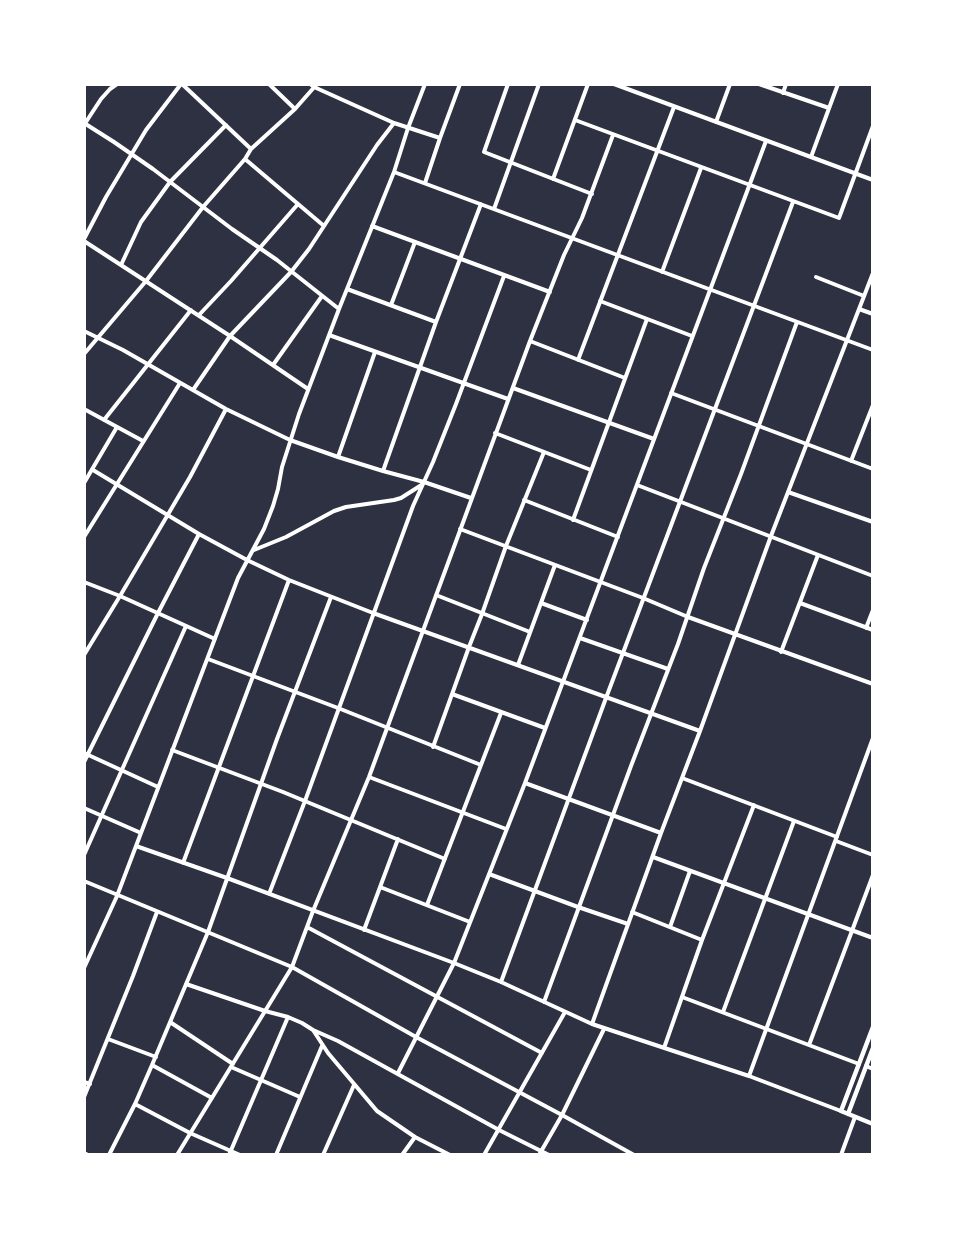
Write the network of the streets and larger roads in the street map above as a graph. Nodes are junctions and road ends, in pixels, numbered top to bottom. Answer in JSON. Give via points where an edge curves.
{"nodes":[{"id":1,"x":117,"y":84,"type":"edge"},
{"id":2,"x":182,"y":84,"type":"edge"},
{"id":3,"x":269,"y":84,"type":"edge"},
{"id":4,"x":424,"y":84,"type":"edge"},
{"id":5,"x":460,"y":84,"type":"edge"},
{"id":6,"x":508,"y":84,"type":"edge"},
{"id":7,"x":539,"y":84,"type":"edge"},
{"id":8,"x":588,"y":84,"type":"edge"},
{"id":9,"x":614,"y":84,"type":"edge"},
{"id":10,"x":730,"y":84,"type":"edge"},
{"id":11,"x":759,"y":84,"type":"edge"},
{"id":12,"x":786,"y":84,"type":"edge"},
{"id":13,"x":838,"y":84,"type":"edge"},
{"id":14,"x":314,"y":85,"type":"edge"},
{"id":15,"x":628,"y":87,"type":"edge"},
{"id":16,"x":783,"y":93,"type":"junction"},
{"id":17,"x":674,"y":107,"type":"junction"},
{"id":18,"x":829,"y":108,"type":"junction"},
{"id":19,"x":295,"y":109,"type":"junction"},
{"id":20,"x":575,"y":120,"type":"junction"},
{"id":21,"x":716,"y":122,"type":"junction"},
{"id":22,"x":394,"y":123,"type":"junction"},
{"id":23,"x":84,"y":124,"type":"edge"},
{"id":24,"x":226,"y":125,"type":"junction"},
{"id":25,"x":873,"y":126,"type":"edge"},
{"id":26,"x":408,"y":128,"type":"junction"},
{"id":27,"x":613,"y":135,"type":"junction"},
{"id":28,"x":440,"y":138,"type":"junction"},
{"id":29,"x":766,"y":141,"type":"junction"},
{"id":30,"x":251,"y":149,"type":"junction"},
{"id":31,"x":657,"y":151,"type":"junction"},
{"id":32,"x":132,"y":154,"type":"junction"},
{"id":33,"x":812,"y":157,"type":"junction"},
{"id":34,"x":245,"y":159,"type":"junction"},
{"id":35,"x":510,"y":163,"type":"junction"},
{"id":36,"x":701,"y":168,"type":"junction"},
{"id":37,"x":394,"y":172,"type":"junction"},
{"id":38,"x":854,"y":174,"type":"junction"},
{"id":39,"x":553,"y":179,"type":"junction"},
{"id":40,"x":873,"y":180,"type":"edge"},
{"id":41,"x":170,"y":182,"type":"junction"},
{"id":42,"x":426,"y":183,"type":"junction"},
{"id":43,"x":749,"y":186,"type":"junction"},
{"id":44,"x":592,"y":194,"type":"junction"},
{"id":45,"x":793,"y":202,"type":"junction"},
{"id":46,"x":298,"y":204,"type":"junction"},
{"id":47,"x":481,"y":204,"type":"junction"},
{"id":48,"x":203,"y":207,"type":"junction"},
{"id":49,"x":494,"y":209,"type":"junction"},
{"id":50,"x":324,"y":226,"type":"junction"},
{"id":51,"x":372,"y":226,"type":"junction"},
{"id":52,"x":572,"y":239,"type":"junction"},
{"id":53,"x":84,"y":240,"type":"edge"},
{"id":54,"x":415,"y":242,"type":"junction"},
{"id":55,"x":260,"y":249,"type":"junction"},
{"id":56,"x":616,"y":255,"type":"junction"},
{"id":57,"x":460,"y":259,"type":"junction"},
{"id":58,"x":121,"y":265,"type":"junction"},
{"id":59,"x":291,"y":272,"type":"junction"},
{"id":60,"x":662,"y":272,"type":"junction"},
{"id":61,"x":504,"y":276,"type":"junction"},
{"id":62,"x":872,"y":276,"type":"edge"},
{"id":63,"x":816,"y":277,"type":"dead end"},
{"id":64,"x":146,"y":281,"type":"junction"},
{"id":65,"x":347,"y":289,"type":"junction"},
{"id":66,"x":710,"y":289,"type":"junction"},
{"id":67,"x":550,"y":292,"type":"junction"},
{"id":68,"x":322,"y":296,"type":"junction"},
{"id":69,"x":864,"y":296,"type":"junction"},
{"id":70,"x":600,"y":301,"type":"junction"},
{"id":71,"x":391,"y":305,"type":"junction"},
{"id":72,"x":754,"y":306,"type":"junction"},
{"id":73,"x":339,"y":309,"type":"junction"},
{"id":74,"x":859,"y":309,"type":"junction"},
{"id":75,"x":191,"y":310,"type":"junction"},
{"id":76,"x":873,"y":314,"type":"edge"},
{"id":77,"x":199,"y":315,"type":"junction"},
{"id":78,"x":647,"y":319,"type":"junction"},
{"id":79,"x":436,"y":322,"type":"junction"},
{"id":80,"x":797,"y":322,"type":"junction"},
{"id":81,"x":84,"y":331,"type":"edge"},
{"id":82,"x":329,"y":335,"type":"junction"},
{"id":83,"x":230,"y":336,"type":"junction"},
{"id":84,"x":692,"y":336,"type":"junction"},
{"id":85,"x":97,"y":337,"type":"junction"},
{"id":86,"x":530,"y":341,"type":"junction"},
{"id":87,"x":848,"y":341,"type":"junction"},
{"id":88,"x":873,"y":350,"type":"edge"},
{"id":89,"x":375,"y":352,"type":"junction"},
{"id":90,"x":84,"y":354,"type":"edge"},
{"id":91,"x":578,"y":360,"type":"junction"},
{"id":92,"x":147,"y":364,"type":"junction"},
{"id":93,"x":273,"y":365,"type":"junction"},
{"id":94,"x":420,"y":368,"type":"junction"},
{"id":95,"x":626,"y":378,"type":"junction"},
{"id":96,"x":180,"y":383,"type":"junction"},
{"id":97,"x":464,"y":384,"type":"junction"},
{"id":98,"x":513,"y":388,"type":"junction"},
{"id":99,"x":308,"y":389,"type":"junction"},
{"id":100,"x":193,"y":390,"type":"junction"},
{"id":101,"x":671,"y":393,"type":"junction"},
{"id":102,"x":508,"y":399,"type":"junction"},
{"id":103,"x":873,"y":405,"type":"edge"},
{"id":104,"x":84,"y":409,"type":"edge"},
{"id":105,"x":226,"y":409,"type":"junction"},
{"id":106,"x":715,"y":410,"type":"junction"},
{"id":107,"x":104,"y":420,"type":"junction"},
{"id":108,"x":609,"y":422,"type":"junction"},
{"id":109,"x":759,"y":426,"type":"junction"},
{"id":110,"x":117,"y":427,"type":"junction"},
{"id":111,"x":495,"y":433,"type":"junction"},
{"id":112,"x":654,"y":439,"type":"junction"},
{"id":113,"x":290,"y":440,"type":"junction"},
{"id":114,"x":143,"y":441,"type":"junction"},
{"id":115,"x":806,"y":444,"type":"junction"},
{"id":116,"x":544,"y":452,"type":"junction"},
{"id":117,"x":338,"y":457,"type":"junction"},
{"id":118,"x":851,"y":460,"type":"junction"},
{"id":119,"x":873,"y":469,"type":"edge"},
{"id":120,"x":93,"y":470,"type":"junction"},
{"id":121,"x":591,"y":470,"type":"junction"},
{"id":122,"x":382,"y":471,"type":"junction"},
{"id":123,"x":84,"y":483,"type":"edge"},
{"id":124,"x":424,"y":483,"type":"junction"},
{"id":125,"x":117,"y":485,"type":"junction"},
{"id":126,"x":637,"y":485,"type":"junction"},
{"id":127,"x":788,"y":492,"type":"junction"},
{"id":128,"x":471,"y":498,"type":"junction"},
{"id":129,"x":524,"y":500,"type":"junction"},
{"id":130,"x":680,"y":502,"type":"junction"},
{"id":131,"x":167,"y":516,"type":"junction"},
{"id":132,"x":724,"y":519,"type":"junction"},
{"id":133,"x":573,"y":520,"type":"junction"},
{"id":134,"x":873,"y":522,"type":"edge"},
{"id":135,"x":460,"y":529,"type":"junction"},
{"id":136,"x":199,"y":534,"type":"junction"},
{"id":137,"x":771,"y":536,"type":"junction"},
{"id":138,"x":84,"y":537,"type":"edge"},
{"id":139,"x":618,"y":537,"type":"junction"},
{"id":140,"x":506,"y":546,"type":"junction"},
{"id":141,"x":253,"y":550,"type":"junction"},
{"id":142,"x":818,"y":555,"type":"junction"},
{"id":143,"x":247,"y":560,"type":"junction"},
{"id":144,"x":555,"y":565,"type":"junction"},
{"id":145,"x":873,"y":576,"type":"edge"},
{"id":146,"x":289,"y":580,"type":"junction"},
{"id":147,"x":84,"y":582,"type":"edge"},
{"id":148,"x":601,"y":582,"type":"junction"},
{"id":149,"x":120,"y":596,"type":"junction"},
{"id":150,"x":436,"y":596,"type":"junction"},
{"id":151,"x":331,"y":597,"type":"junction"},
{"id":152,"x":644,"y":598,"type":"junction"},
{"id":153,"x":541,"y":603,"type":"junction"},
{"id":154,"x":800,"y":603,"type":"junction"},
{"id":155,"x":873,"y":610,"type":"edge"},
{"id":156,"x":158,"y":613,"type":"junction"},
{"id":157,"x":374,"y":613,"type":"junction"},
{"id":158,"x":482,"y":614,"type":"junction"},
{"id":159,"x":688,"y":617,"type":"junction"},
{"id":160,"x":587,"y":620,"type":"junction"},
{"id":161,"x":186,"y":626,"type":"junction"},
{"id":162,"x":866,"y":628,"type":"junction"},
{"id":163,"x":873,"y":630,"type":"edge"},
{"id":164,"x":424,"y":631,"type":"junction"},
{"id":165,"x":530,"y":632,"type":"junction"},
{"id":166,"x":735,"y":634,"type":"junction"},
{"id":167,"x":580,"y":638,"type":"junction"},
{"id":168,"x":215,"y":639,"type":"junction"},
{"id":169,"x":469,"y":647,"type":"junction"},
{"id":170,"x":781,"y":652,"type":"junction"},
{"id":171,"x":623,"y":653,"type":"junction"},
{"id":172,"x":84,"y":655,"type":"edge"},
{"id":173,"x":208,"y":659,"type":"junction"},
{"id":174,"x":518,"y":665,"type":"junction"},
{"id":175,"x":668,"y":669,"type":"junction"},
{"id":176,"x":254,"y":676,"type":"junction"},
{"id":177,"x":563,"y":683,"type":"junction"},
{"id":178,"x":873,"y":684,"type":"edge"},
{"id":179,"x":295,"y":692,"type":"junction"},
{"id":180,"x":452,"y":694,"type":"junction"},
{"id":181,"x":606,"y":698,"type":"junction"},
{"id":182,"x":338,"y":708,"type":"junction"},
{"id":183,"x":501,"y":713,"type":"junction"},
{"id":184,"x":651,"y":713,"type":"junction"},
{"id":185,"x":386,"y":728,"type":"junction"},
{"id":186,"x":545,"y":728,"type":"junction"},
{"id":187,"x":700,"y":731,"type":"junction"},
{"id":188,"x":873,"y":738,"type":"edge"},
{"id":189,"x":433,"y":747,"type":"junction"},
{"id":190,"x":172,"y":750,"type":"junction"},
{"id":191,"x":86,"y":754,"type":"edge"},
{"id":192,"x":84,"y":762,"type":"edge"},
{"id":193,"x":481,"y":765,"type":"junction"},
{"id":194,"x":220,"y":768,"type":"junction"},
{"id":195,"x":122,"y":770,"type":"junction"},
{"id":196,"x":369,"y":777,"type":"junction"},
{"id":197,"x":682,"y":778,"type":"junction"},
{"id":198,"x":261,"y":783,"type":"junction"},
{"id":199,"x":525,"y":783,"type":"junction"},
{"id":200,"x":158,"y":787,"type":"junction"},
{"id":201,"x":569,"y":799,"type":"junction"},
{"id":202,"x":305,"y":801,"type":"junction"},
{"id":203,"x":754,"y":805,"type":"junction"},
{"id":204,"x":84,"y":808,"type":"edge"},
{"id":205,"x":463,"y":812,"type":"junction"},
{"id":206,"x":102,"y":816,"type":"junction"},
{"id":207,"x":613,"y":816,"type":"junction"},
{"id":208,"x":351,"y":821,"type":"junction"},
{"id":209,"x":794,"y":821,"type":"junction"},
{"id":210,"x":506,"y":829,"type":"junction"},
{"id":211,"x":141,"y":833,"type":"junction"},
{"id":212,"x":661,"y":833,"type":"junction"},
{"id":213,"x":398,"y":839,"type":"junction"},
{"id":214,"x":836,"y":839,"type":"junction"},
{"id":215,"x":136,"y":846,"type":"junction"},
{"id":216,"x":84,"y":855,"type":"edge"},
{"id":217,"x":873,"y":855,"type":"edge"},
{"id":218,"x":653,"y":857,"type":"junction"},
{"id":219,"x":445,"y":859,"type":"junction"},
{"id":220,"x":183,"y":863,"type":"junction"},
{"id":221,"x":690,"y":871,"type":"junction"},
{"id":222,"x":489,"y":874,"type":"junction"},
{"id":223,"x":873,"y":875,"type":"edge"},
{"id":224,"x":227,"y":878,"type":"junction"},
{"id":225,"x":84,"y":881,"type":"edge"},
{"id":226,"x":724,"y":883,"type":"junction"},
{"id":227,"x":380,"y":886,"type":"junction"},
{"id":228,"x":535,"y":891,"type":"junction"},
{"id":229,"x":269,"y":894,"type":"junction"},
{"id":230,"x":117,"y":896,"type":"junction"},
{"id":231,"x":765,"y":898,"type":"junction"},
{"id":232,"x":427,"y":905,"type":"junction"},
{"id":233,"x":578,"y":907,"type":"junction"},
{"id":234,"x":313,"y":911,"type":"junction"},
{"id":235,"x":157,"y":912,"type":"junction"},
{"id":236,"x":632,"y":912,"type":"junction"},
{"id":237,"x":808,"y":915,"type":"junction"},
{"id":238,"x":470,"y":922,"type":"junction"},
{"id":239,"x":628,"y":924,"type":"junction"},
{"id":240,"x":307,"y":927,"type":"junction"},
{"id":241,"x":670,"y":927,"type":"junction"},
{"id":242,"x":364,"y":930,"type":"junction"},
{"id":243,"x":852,"y":931,"type":"junction"},
{"id":244,"x":208,"y":932,"type":"junction"},
{"id":245,"x":873,"y":938,"type":"edge"},
{"id":246,"x":702,"y":940,"type":"junction"},
{"id":247,"x":454,"y":963,"type":"junction"},
{"id":248,"x":292,"y":967,"type":"junction"},
{"id":249,"x":84,"y":968,"type":"edge"},
{"id":250,"x":501,"y":982,"type":"junction"},
{"id":251,"x":186,"y":984,"type":"junction"},
{"id":252,"x":436,"y":997,"type":"junction"},
{"id":253,"x":682,"y":997,"type":"junction"},
{"id":254,"x":544,"y":1002,"type":"junction"},
{"id":255,"x":265,"y":1011,"type":"junction"},
{"id":256,"x":565,"y":1012,"type":"junction"},
{"id":257,"x":723,"y":1012,"type":"junction"},
{"id":258,"x":288,"y":1017,"type":"junction"},
{"id":259,"x":170,"y":1022,"type":"junction"},
{"id":260,"x":592,"y":1024,"type":"junction"},
{"id":261,"x":873,"y":1027,"type":"edge"},
{"id":262,"x":604,"y":1029,"type":"junction"},
{"id":263,"x":765,"y":1029,"type":"junction"},
{"id":264,"x":313,"y":1030,"type":"junction"},
{"id":265,"x":416,"y":1037,"type":"junction"},
{"id":266,"x":108,"y":1039,"type":"junction"},
{"id":267,"x":809,"y":1045,"type":"junction"},
{"id":268,"x":322,"y":1046,"type":"junction"},
{"id":269,"x":664,"y":1048,"type":"junction"},
{"id":270,"x":873,"y":1048,"type":"edge"},
{"id":271,"x":542,"y":1053,"type":"junction"},
{"id":272,"x":156,"y":1057,"type":"junction"},
{"id":273,"x":859,"y":1064,"type":"junction"},
{"id":274,"x":152,"y":1065,"type":"junction"},
{"id":275,"x":232,"y":1065,"type":"junction"},
{"id":276,"x":867,"y":1066,"type":"junction"},
{"id":277,"x":873,"y":1069,"type":"edge"},
{"id":278,"x":398,"y":1073,"type":"junction"},
{"id":279,"x":749,"y":1076,"type":"junction"},
{"id":280,"x":261,"y":1080,"type":"junction"},
{"id":281,"x":84,"y":1082,"type":"edge"},
{"id":282,"x":90,"y":1084,"type":"junction"},
{"id":283,"x":354,"y":1085,"type":"junction"},
{"id":284,"x":520,"y":1093,"type":"junction"},
{"id":285,"x":84,"y":1097,"type":"edge"},
{"id":286,"x":300,"y":1097,"type":"junction"},
{"id":287,"x":212,"y":1098,"type":"junction"},
{"id":288,"x":135,"y":1104,"type":"junction"},
{"id":289,"x":841,"y":1111,"type":"junction"},
{"id":290,"x":848,"y":1114,"type":"junction"},
{"id":291,"x":562,"y":1115,"type":"junction"},
{"id":292,"x":855,"y":1117,"type":"junction"},
{"id":293,"x":873,"y":1124,"type":"edge"},
{"id":294,"x":499,"y":1130,"type":"junction"},
{"id":295,"x":190,"y":1133,"type":"junction"},
{"id":296,"x":415,"y":1137,"type":"junction"},
{"id":297,"x":230,"y":1153,"type":"edge"},
{"id":298,"x":540,"y":1153,"type":"edge"},
{"id":299,"x":109,"y":1155,"type":"edge"},
{"id":300,"x":177,"y":1155,"type":"edge"},
{"id":301,"x":240,"y":1155,"type":"edge"},
{"id":302,"x":276,"y":1155,"type":"edge"},
{"id":303,"x":323,"y":1155,"type":"edge"},
{"id":304,"x":402,"y":1155,"type":"edge"},
{"id":305,"x":450,"y":1155,"type":"edge"},
{"id":306,"x":484,"y":1155,"type":"edge"},
{"id":307,"x":549,"y":1155,"type":"edge"},
{"id":308,"x":634,"y":1155,"type":"edge"},
{"id":309,"x":841,"y":1155,"type":"edge"}],
"edges":[{"from":1,"to":23,"type":"street"},
{"from":2,"to":24,"type":"street"},
{"from":2,"to":32,"type":"street"},
{"from":3,"to":19,"type":"street"},
{"from":4,"to":26,"type":"street"},
{"from":5,"to":28,"type":"street"},
{"from":6,"to":35,"type":"street","via":[[484,152]]},
{"from":7,"to":35,"type":"street"},
{"from":8,"to":20,"type":"street"},
{"from":9,"to":15,"type":"street"},
{"from":10,"to":21,"type":"street"},
{"from":11,"to":16,"type":"street"},
{"from":12,"to":16,"type":"street"},
{"from":13,"to":18,"type":"street"},
{"from":14,"to":19,"type":"street"},
{"from":14,"to":22,"type":"street"},
{"from":15,"to":17,"type":"street"},
{"from":16,"to":18,"type":"street"},
{"from":17,"to":21,"type":"street"},
{"from":17,"to":31,"type":"street"},
{"from":18,"to":33,"type":"street"},
{"from":19,"to":30,"type":"street"},
{"from":20,"to":27,"type":"street"},
{"from":20,"to":39,"type":"street"},
{"from":21,"to":29,"type":"street"},
{"from":22,"to":26,"type":"street"},
{"from":22,"to":50,"type":"street"},
{"from":23,"to":32,"type":"street"},
{"from":24,"to":30,"type":"street"},
{"from":24,"to":41,"type":"street"},
{"from":25,"to":38,"type":"street"},
{"from":26,"to":28,"type":"street"},
{"from":26,"to":37,"type":"street"},
{"from":27,"to":31,"type":"street"},
{"from":27,"to":44,"type":"street"},
{"from":28,"to":42,"type":"street"},
{"from":29,"to":33,"type":"street"},
{"from":29,"to":43,"type":"street"},
{"from":30,"to":34,"type":"street"},
{"from":31,"to":36,"type":"street"},
{"from":31,"to":56,"type":"street"},
{"from":32,"to":41,"type":"street"},
{"from":32,"to":53,"type":"street"},
{"from":33,"to":38,"type":"street"},
{"from":34,"to":46,"type":"street"},
{"from":34,"to":48,"type":"street"},
{"from":35,"to":39,"type":"street"},
{"from":35,"to":49,"type":"street"},
{"from":36,"to":43,"type":"street"},
{"from":36,"to":60,"type":"street"},
{"from":37,"to":42,"type":"street"},
{"from":37,"to":51,"type":"street"},
{"from":38,"to":40,"type":"street"},
{"from":38,"to":45,"type":"street","via":[[838,218]]},
{"from":39,"to":44,"type":"street"},
{"from":41,"to":48,"type":"street"},
{"from":41,"to":58,"type":"street","via":[[141,222]]},
{"from":42,"to":47,"type":"street"},
{"from":43,"to":45,"type":"street"},
{"from":43,"to":66,"type":"street"},
{"from":44,"to":52,"type":"street"},
{"from":45,"to":72,"type":"street"},
{"from":46,"to":50,"type":"street"},
{"from":46,"to":55,"type":"street"},
{"from":47,"to":49,"type":"street"},
{"from":47,"to":57,"type":"street"},
{"from":48,"to":55,"type":"street"},
{"from":48,"to":64,"type":"street"},
{"from":49,"to":52,"type":"street"},
{"from":50,"to":59,"type":"street"},
{"from":51,"to":54,"type":"street"},
{"from":51,"to":65,"type":"street"},
{"from":52,"to":56,"type":"street"},
{"from":52,"to":67,"type":"street"},
{"from":53,"to":58,"type":"street"},
{"from":54,"to":57,"type":"street"},
{"from":54,"to":71,"type":"street"},
{"from":55,"to":59,"type":"street"},
{"from":55,"to":77,"type":"street"},
{"from":56,"to":60,"type":"street"},
{"from":56,"to":70,"type":"street"},
{"from":57,"to":61,"type":"street"},
{"from":57,"to":79,"type":"street"},
{"from":58,"to":64,"type":"street"},
{"from":59,"to":68,"type":"street"},
{"from":59,"to":83,"type":"street"},
{"from":60,"to":66,"type":"street"},
{"from":61,"to":67,"type":"street"},
{"from":61,"to":97,"type":"street"},
{"from":62,"to":69,"type":"street"},
{"from":63,"to":69,"type":"street"},
{"from":64,"to":75,"type":"street"},
{"from":64,"to":85,"type":"street"},
{"from":65,"to":71,"type":"street"},
{"from":65,"to":73,"type":"street"},
{"from":66,"to":72,"type":"street"},
{"from":66,"to":84,"type":"street"},
{"from":67,"to":86,"type":"street"},
{"from":68,"to":73,"type":"street"},
{"from":68,"to":93,"type":"street"},
{"from":69,"to":74,"type":"street"},
{"from":70,"to":78,"type":"street"},
{"from":70,"to":91,"type":"street"},
{"from":71,"to":79,"type":"street"},
{"from":72,"to":80,"type":"street"},
{"from":72,"to":106,"type":"street"},
{"from":73,"to":82,"type":"street"},
{"from":74,"to":76,"type":"street"},
{"from":74,"to":87,"type":"street"},
{"from":75,"to":77,"type":"street"},
{"from":75,"to":92,"type":"street"},
{"from":77,"to":83,"type":"street"},
{"from":78,"to":84,"type":"street"},
{"from":78,"to":95,"type":"street"},
{"from":79,"to":94,"type":"street"},
{"from":80,"to":87,"type":"street"},
{"from":80,"to":109,"type":"street"},
{"from":81,"to":85,"type":"street"},
{"from":82,"to":89,"type":"street"},
{"from":82,"to":99,"type":"street"},
{"from":83,"to":93,"type":"street"},
{"from":83,"to":100,"type":"street"},
{"from":84,"to":101,"type":"street"},
{"from":85,"to":90,"type":"street"},
{"from":85,"to":92,"type":"street"},
{"from":86,"to":91,"type":"street"},
{"from":86,"to":98,"type":"street"},
{"from":87,"to":88,"type":"street"},
{"from":87,"to":115,"type":"street"},
{"from":89,"to":94,"type":"street"},
{"from":89,"to":117,"type":"street"},
{"from":91,"to":95,"type":"street"},
{"from":92,"to":96,"type":"street"},
{"from":92,"to":107,"type":"street"},
{"from":93,"to":99,"type":"street"},
{"from":94,"to":97,"type":"street"},
{"from":94,"to":122,"type":"street"},
{"from":95,"to":108,"type":"street"},
{"from":96,"to":100,"type":"street"},
{"from":96,"to":114,"type":"street"},
{"from":97,"to":102,"type":"street"},
{"from":97,"to":124,"type":"street"},
{"from":98,"to":102,"type":"street"},
{"from":98,"to":108,"type":"street"},
{"from":99,"to":113,"type":"street"},
{"from":100,"to":105,"type":"street"},
{"from":101,"to":106,"type":"street"},
{"from":101,"to":112,"type":"street"},
{"from":102,"to":111,"type":"street"},
{"from":103,"to":118,"type":"street"},
{"from":104,"to":107,"type":"street"},
{"from":105,"to":113,"type":"street"},
{"from":105,"to":131,"type":"street"},
{"from":106,"to":109,"type":"street"},
{"from":106,"to":130,"type":"street"},
{"from":107,"to":110,"type":"street"},
{"from":108,"to":112,"type":"street"},
{"from":108,"to":121,"type":"street"},
{"from":109,"to":115,"type":"street"},
{"from":109,"to":132,"type":"street"},
{"from":110,"to":114,"type":"street"},
{"from":110,"to":120,"type":"street"},
{"from":111,"to":116,"type":"street"},
{"from":111,"to":128,"type":"street"},
{"from":112,"to":126,"type":"street"},
{"from":113,"to":117,"type":"street"},
{"from":113,"to":141,"type":"street","via":[[273,506]]},
{"from":114,"to":125,"type":"street"},
{"from":115,"to":118,"type":"street"},
{"from":115,"to":127,"type":"street"},
{"from":116,"to":121,"type":"street"},
{"from":116,"to":129,"type":"street"},
{"from":117,"to":122,"type":"street"},
{"from":118,"to":119,"type":"street"},
{"from":120,"to":123,"type":"street"},
{"from":120,"to":125,"type":"street"},
{"from":121,"to":133,"type":"street"},
{"from":122,"to":124,"type":"street"},
{"from":124,"to":128,"type":"street"},
{"from":124,"to":141,"type":"street","via":[[401,498],[334,511]]},
{"from":124,"to":157,"type":"street"},
{"from":125,"to":131,"type":"street"},
{"from":125,"to":138,"type":"street"},
{"from":126,"to":130,"type":"street"},
{"from":126,"to":139,"type":"street"},
{"from":127,"to":134,"type":"street"},
{"from":127,"to":137,"type":"street"},
{"from":128,"to":135,"type":"street"},
{"from":129,"to":133,"type":"street"},
{"from":129,"to":140,"type":"street"},
{"from":130,"to":132,"type":"street"},
{"from":130,"to":152,"type":"street"},
{"from":131,"to":136,"type":"street"},
{"from":131,"to":149,"type":"street"},
{"from":132,"to":137,"type":"street"},
{"from":132,"to":159,"type":"street"},
{"from":133,"to":139,"type":"street"},
{"from":135,"to":140,"type":"street"},
{"from":135,"to":150,"type":"street"},
{"from":136,"to":143,"type":"street"},
{"from":136,"to":156,"type":"street"},
{"from":137,"to":142,"type":"street"},
{"from":137,"to":166,"type":"street"},
{"from":139,"to":148,"type":"street"},
{"from":140,"to":144,"type":"street"},
{"from":140,"to":158,"type":"street"},
{"from":141,"to":143,"type":"street"},
{"from":142,"to":145,"type":"street"},
{"from":142,"to":154,"type":"street"},
{"from":143,"to":146,"type":"street"},
{"from":143,"to":168,"type":"street"},
{"from":144,"to":148,"type":"street"},
{"from":144,"to":153,"type":"street"},
{"from":146,"to":151,"type":"street"},
{"from":146,"to":176,"type":"street"},
{"from":147,"to":149,"type":"street"},
{"from":148,"to":152,"type":"street"},
{"from":148,"to":160,"type":"street"},
{"from":149,"to":156,"type":"street"},
{"from":149,"to":172,"type":"street"},
{"from":150,"to":158,"type":"street"},
{"from":150,"to":164,"type":"street"},
{"from":151,"to":157,"type":"street"},
{"from":151,"to":179,"type":"street"},
{"from":152,"to":159,"type":"street"},
{"from":152,"to":171,"type":"street"},
{"from":153,"to":160,"type":"street"},
{"from":153,"to":165,"type":"street"},
{"from":154,"to":162,"type":"street"},
{"from":154,"to":170,"type":"street"},
{"from":155,"to":162,"type":"street"},
{"from":156,"to":161,"type":"street"},
{"from":156,"to":191,"type":"street"},
{"from":157,"to":164,"type":"street"},
{"from":157,"to":182,"type":"street"},
{"from":158,"to":165,"type":"street"},
{"from":158,"to":169,"type":"street"},
{"from":159,"to":166,"type":"street"},
{"from":159,"to":175,"type":"street"},
{"from":160,"to":167,"type":"street"},
{"from":161,"to":168,"type":"street"},
{"from":161,"to":195,"type":"street"},
{"from":162,"to":163,"type":"street"},
{"from":164,"to":169,"type":"street"},
{"from":164,"to":185,"type":"street"},
{"from":165,"to":174,"type":"street"},
{"from":166,"to":170,"type":"street"},
{"from":166,"to":187,"type":"street"},
{"from":167,"to":171,"type":"street"},
{"from":167,"to":177,"type":"street"},
{"from":168,"to":173,"type":"street"},
{"from":169,"to":174,"type":"street"},
{"from":169,"to":180,"type":"street"},
{"from":170,"to":178,"type":"street"},
{"from":171,"to":175,"type":"street"},
{"from":171,"to":181,"type":"street"},
{"from":173,"to":176,"type":"street"},
{"from":173,"to":190,"type":"street"},
{"from":174,"to":177,"type":"street"},
{"from":175,"to":184,"type":"street"},
{"from":176,"to":179,"type":"street"},
{"from":176,"to":194,"type":"street"},
{"from":177,"to":181,"type":"street"},
{"from":177,"to":186,"type":"street"},
{"from":179,"to":182,"type":"street"},
{"from":179,"to":198,"type":"street"},
{"from":180,"to":183,"type":"street"},
{"from":180,"to":189,"type":"street"},
{"from":181,"to":184,"type":"street"},
{"from":181,"to":201,"type":"street"},
{"from":182,"to":185,"type":"street"},
{"from":182,"to":202,"type":"street"},
{"from":183,"to":186,"type":"street"},
{"from":183,"to":193,"type":"street"},
{"from":184,"to":187,"type":"street"},
{"from":184,"to":207,"type":"street"},
{"from":185,"to":189,"type":"street"},
{"from":185,"to":196,"type":"street"},
{"from":186,"to":199,"type":"street"},
{"from":187,"to":197,"type":"street"},
{"from":188,"to":214,"type":"street"},
{"from":189,"to":193,"type":"street"},
{"from":190,"to":194,"type":"street"},
{"from":190,"to":200,"type":"street"},
{"from":191,"to":192,"type":"street"},
{"from":191,"to":195,"type":"street"},
{"from":193,"to":205,"type":"street"},
{"from":194,"to":198,"type":"street"},
{"from":194,"to":220,"type":"street"},
{"from":195,"to":200,"type":"street"},
{"from":195,"to":206,"type":"street"},
{"from":196,"to":205,"type":"street"},
{"from":196,"to":208,"type":"street"},
{"from":197,"to":203,"type":"street"},
{"from":197,"to":212,"type":"street"},
{"from":198,"to":202,"type":"street"},
{"from":198,"to":224,"type":"street"},
{"from":199,"to":201,"type":"street"},
{"from":199,"to":210,"type":"street"},
{"from":200,"to":211,"type":"street"},
{"from":201,"to":207,"type":"street"},
{"from":201,"to":228,"type":"street"},
{"from":202,"to":208,"type":"street"},
{"from":202,"to":229,"type":"street"},
{"from":203,"to":209,"type":"street"},
{"from":203,"to":226,"type":"street"},
{"from":204,"to":206,"type":"street"},
{"from":205,"to":210,"type":"street"},
{"from":205,"to":219,"type":"street"},
{"from":206,"to":211,"type":"street"},
{"from":206,"to":216,"type":"street"},
{"from":207,"to":212,"type":"street"},
{"from":207,"to":233,"type":"street"},
{"from":208,"to":213,"type":"street"},
{"from":208,"to":234,"type":"street"},
{"from":209,"to":214,"type":"street"},
{"from":209,"to":231,"type":"street"},
{"from":210,"to":222,"type":"street"},
{"from":211,"to":215,"type":"street"},
{"from":212,"to":218,"type":"street"},
{"from":213,"to":219,"type":"street"},
{"from":213,"to":227,"type":"street"},
{"from":214,"to":217,"type":"street"},
{"from":214,"to":237,"type":"street"},
{"from":215,"to":220,"type":"street"},
{"from":215,"to":230,"type":"street"},
{"from":218,"to":221,"type":"street"},
{"from":218,"to":236,"type":"street"},
{"from":219,"to":232,"type":"street"},
{"from":220,"to":224,"type":"street"},
{"from":221,"to":226,"type":"street"},
{"from":221,"to":241,"type":"street"},
{"from":222,"to":228,"type":"street"},
{"from":222,"to":238,"type":"street"},
{"from":223,"to":243,"type":"street"},
{"from":224,"to":229,"type":"street"},
{"from":224,"to":244,"type":"street"},
{"from":225,"to":230,"type":"street"},
{"from":226,"to":231,"type":"street"},
{"from":226,"to":246,"type":"street"},
{"from":227,"to":232,"type":"street"},
{"from":227,"to":242,"type":"street"},
{"from":228,"to":233,"type":"street"},
{"from":228,"to":250,"type":"street"},
{"from":229,"to":234,"type":"street"},
{"from":230,"to":235,"type":"street"},
{"from":230,"to":249,"type":"street"},
{"from":231,"to":237,"type":"street"},
{"from":231,"to":257,"type":"street"},
{"from":232,"to":238,"type":"street"},
{"from":233,"to":239,"type":"street"},
{"from":233,"to":254,"type":"street"},
{"from":234,"to":240,"type":"street"},
{"from":234,"to":242,"type":"street"},
{"from":235,"to":244,"type":"street"},
{"from":235,"to":266,"type":"street"},
{"from":236,"to":239,"type":"street"},
{"from":236,"to":241,"type":"street"},
{"from":237,"to":243,"type":"street"},
{"from":237,"to":263,"type":"street"},
{"from":238,"to":247,"type":"street"},
{"from":239,"to":260,"type":"street"},
{"from":240,"to":248,"type":"street"},
{"from":240,"to":252,"type":"street"},
{"from":241,"to":246,"type":"street"},
{"from":242,"to":247,"type":"street"},
{"from":243,"to":245,"type":"street"},
{"from":243,"to":267,"type":"street"},
{"from":244,"to":248,"type":"street"},
{"from":244,"to":251,"type":"street"},
{"from":246,"to":253,"type":"street"},
{"from":247,"to":250,"type":"street"},
{"from":247,"to":252,"type":"street"},
{"from":248,"to":255,"type":"street"},
{"from":248,"to":265,"type":"street"},
{"from":250,"to":254,"type":"street"},
{"from":251,"to":255,"type":"street"},
{"from":251,"to":259,"type":"street"},
{"from":252,"to":265,"type":"street"},
{"from":252,"to":271,"type":"street"},
{"from":253,"to":257,"type":"street"},
{"from":253,"to":269,"type":"street"},
{"from":254,"to":256,"type":"street"},
{"from":255,"to":258,"type":"street"},
{"from":255,"to":275,"type":"street"},
{"from":256,"to":260,"type":"street"},
{"from":256,"to":271,"type":"street"},
{"from":257,"to":263,"type":"street"},
{"from":258,"to":264,"type":"street"},
{"from":258,"to":280,"type":"street"},
{"from":259,"to":272,"type":"street"},
{"from":259,"to":275,"type":"street"},
{"from":260,"to":262,"type":"street"},
{"from":261,"to":273,"type":"street"},
{"from":262,"to":269,"type":"street"},
{"from":262,"to":291,"type":"street"},
{"from":263,"to":267,"type":"street"},
{"from":263,"to":279,"type":"street"},
{"from":264,"to":268,"type":"street"},
{"from":264,"to":278,"type":"street"},
{"from":265,"to":278,"type":"street"},
{"from":265,"to":284,"type":"street"},
{"from":266,"to":272,"type":"street"},
{"from":266,"to":282,"type":"street"},
{"from":267,"to":273,"type":"street"},
{"from":268,"to":283,"type":"street"},
{"from":268,"to":286,"type":"street"},
{"from":269,"to":279,"type":"street"},
{"from":270,"to":276,"type":"street"},
{"from":271,"to":284,"type":"street"},
{"from":272,"to":274,"type":"street"},
{"from":273,"to":289,"type":"street"},
{"from":274,"to":287,"type":"street"},
{"from":274,"to":288,"type":"street"},
{"from":275,"to":280,"type":"street"},
{"from":275,"to":287,"type":"street"},
{"from":276,"to":277,"type":"street"},
{"from":276,"to":290,"type":"street"},
{"from":278,"to":294,"type":"street"},
{"from":279,"to":289,"type":"street"},
{"from":280,"to":286,"type":"street"},
{"from":280,"to":297,"type":"street"},
{"from":281,"to":282,"type":"street"},
{"from":282,"to":285,"type":"street"},
{"from":283,"to":296,"type":"street","via":[[376,1111]]},
{"from":283,"to":303,"type":"street"},
{"from":284,"to":291,"type":"street"},
{"from":284,"to":294,"type":"street"},
{"from":286,"to":302,"type":"street"},
{"from":287,"to":295,"type":"street"},
{"from":288,"to":295,"type":"street"},
{"from":288,"to":299,"type":"street"},
{"from":289,"to":290,"type":"street"},
{"from":290,"to":292,"type":"street"},
{"from":291,"to":298,"type":"street"},
{"from":291,"to":308,"type":"street"},
{"from":292,"to":293,"type":"street"},
{"from":292,"to":309,"type":"street"},
{"from":294,"to":298,"type":"street"},
{"from":294,"to":306,"type":"street"},
{"from":295,"to":297,"type":"street"},
{"from":295,"to":300,"type":"street"},
{"from":296,"to":304,"type":"street"},
{"from":296,"to":305,"type":"street"},
{"from":297,"to":301,"type":"street"},
{"from":298,"to":307,"type":"street"}]}
